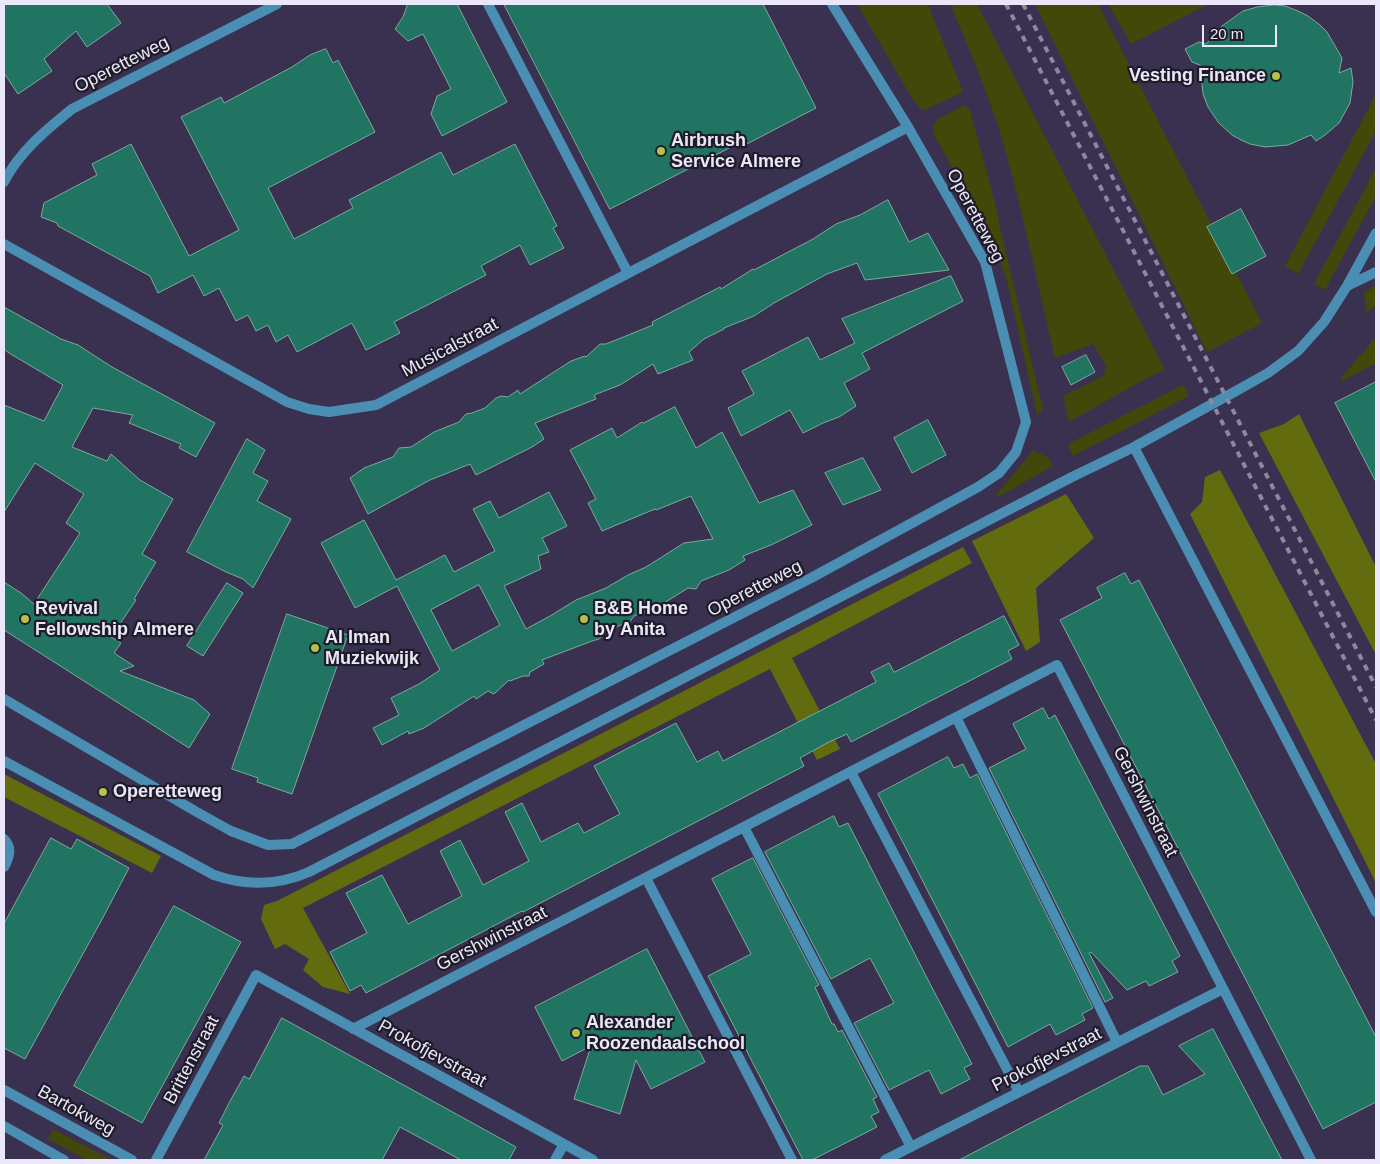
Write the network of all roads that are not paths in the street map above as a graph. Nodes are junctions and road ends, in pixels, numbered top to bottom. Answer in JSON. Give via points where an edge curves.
{"nodes":[{"id":1,"x":277,"y":4,"type":"edge"},
{"id":2,"x":488,"y":4,"type":"edge"},
{"id":3,"x":832,"y":4,"type":"edge"},
{"id":4,"x":908,"y":127,"type":"junction"},
{"id":5,"x":4,"y":182,"type":"edge"},
{"id":6,"x":1376,"y":233,"type":"edge"},
{"id":7,"x":4,"y":244,"type":"edge"},
{"id":8,"x":1376,"y":272,"type":"edge"},
{"id":9,"x":628,"y":273,"type":"junction"},
{"id":10,"x":1347,"y":286,"type":"junction"},
{"id":11,"x":1134,"y":447,"type":"junction"},
{"id":12,"x":4,"y":699,"type":"edge"},
{"id":13,"x":956,"y":717,"type":"junction"},
{"id":14,"x":4,"y":761,"type":"edge"},
{"id":15,"x":851,"y":772,"type":"junction"},
{"id":16,"x":744,"y":827,"type":"junction"},
{"id":17,"x":4,"y":839,"type":"edge"},
{"id":18,"x":4,"y":867,"type":"edge"},
{"id":19,"x":646,"y":878,"type":"junction"},
{"id":20,"x":1376,"y":912,"type":"edge"},
{"id":21,"x":256,"y":975,"type":"joint"},
{"id":22,"x":1223,"y":989,"type":"junction"},
{"id":23,"x":353,"y":1029,"type":"junction"},
{"id":24,"x":1117,"y":1042,"type":"junction"},
{"id":25,"x":4,"y":1090,"type":"edge"},
{"id":26,"x":1019,"y":1092,"type":"junction"},
{"id":27,"x":4,"y":1126,"type":"edge"},
{"id":28,"x":564,"y":1144,"type":"junction"},
{"id":29,"x":911,"y":1147,"type":"junction"},
{"id":30,"x":64,"y":1160,"type":"edge"},
{"id":31,"x":132,"y":1160,"type":"edge"},
{"id":32,"x":156,"y":1160,"type":"edge"},
{"id":33,"x":555,"y":1160,"type":"edge"},
{"id":34,"x":593,"y":1160,"type":"edge"},
{"id":35,"x":792,"y":1160,"type":"edge"},
{"id":36,"x":885,"y":1160,"type":"edge"},
{"id":37,"x":1311,"y":1160,"type":"edge"}],
"edges":[{"from":1,"to":5,"type":"street","name":"Operetteweg","via":[[72,109],[44,132],[11,169]]},
{"from":2,"to":9,"type":"street"},
{"from":3,"to":4,"type":"street","name":"Operetteweg"},
{"from":4,"to":9,"type":"street","name":"Musicalstraat"},
{"from":4,"to":12,"type":"street","name":"Operetteweg","via":[[985,262],[1026,422],[1016,452],[1000,473],[978,487],[811,578],[292,844],[268,845],[231,831]]},
{"from":6,"to":10,"type":"street"},
{"from":7,"to":9,"type":"street","name":"Musicalstraat","via":[[287,402],[328,412],[376,405]]},
{"from":8,"to":10,"type":"street"},
{"from":10,"to":11,"type":"street","via":[[1324,322],[1298,351],[1268,373]]},
{"from":11,"to":14,"type":"street","via":[[292,879],[249,883],[214,875]]},
{"from":11,"to":20,"type":"street"},
{"from":13,"to":15,"type":"street","name":"Gershwinstraat"},
{"from":13,"to":22,"type":"street","name":"Gershwinstraat","via":[[1057,665]]},
{"from":13,"to":24,"type":"street"},
{"from":15,"to":16,"type":"street","name":"Gershwinstraat"},
{"from":15,"to":26,"type":"street"},
{"from":16,"to":19,"type":"street","name":"Gershwinstraat"},
{"from":16,"to":29,"type":"street"},
{"from":17,"to":18,"type":"street","via":[[10,856]]},
{"from":19,"to":23,"type":"street","name":"Gershwinstraat"},
{"from":19,"to":35,"type":"street"},
{"from":21,"to":23,"type":"street","name":"Prokofjevstraat"},
{"from":21,"to":32,"type":"street","name":"Brittenstraat"},
{"from":22,"to":24,"type":"street","name":"Prokofjevstraat"},
{"from":22,"to":37,"type":"street","name":"Gershwinstraat"},
{"from":23,"to":28,"type":"street","name":"Prokofjevstraat"},
{"from":24,"to":26,"type":"street","name":"Prokofjevstraat"},
{"from":25,"to":31,"type":"street","name":"Bartokweg"},
{"from":26,"to":29,"type":"street","name":"Prokofjevstraat"},
{"from":27,"to":30,"type":"street"},
{"from":28,"to":33,"type":"street"},
{"from":28,"to":34,"type":"street","name":"Prokofjevstraat"},
{"from":29,"to":36,"type":"street","name":"Prokofjevstraat"}]}
